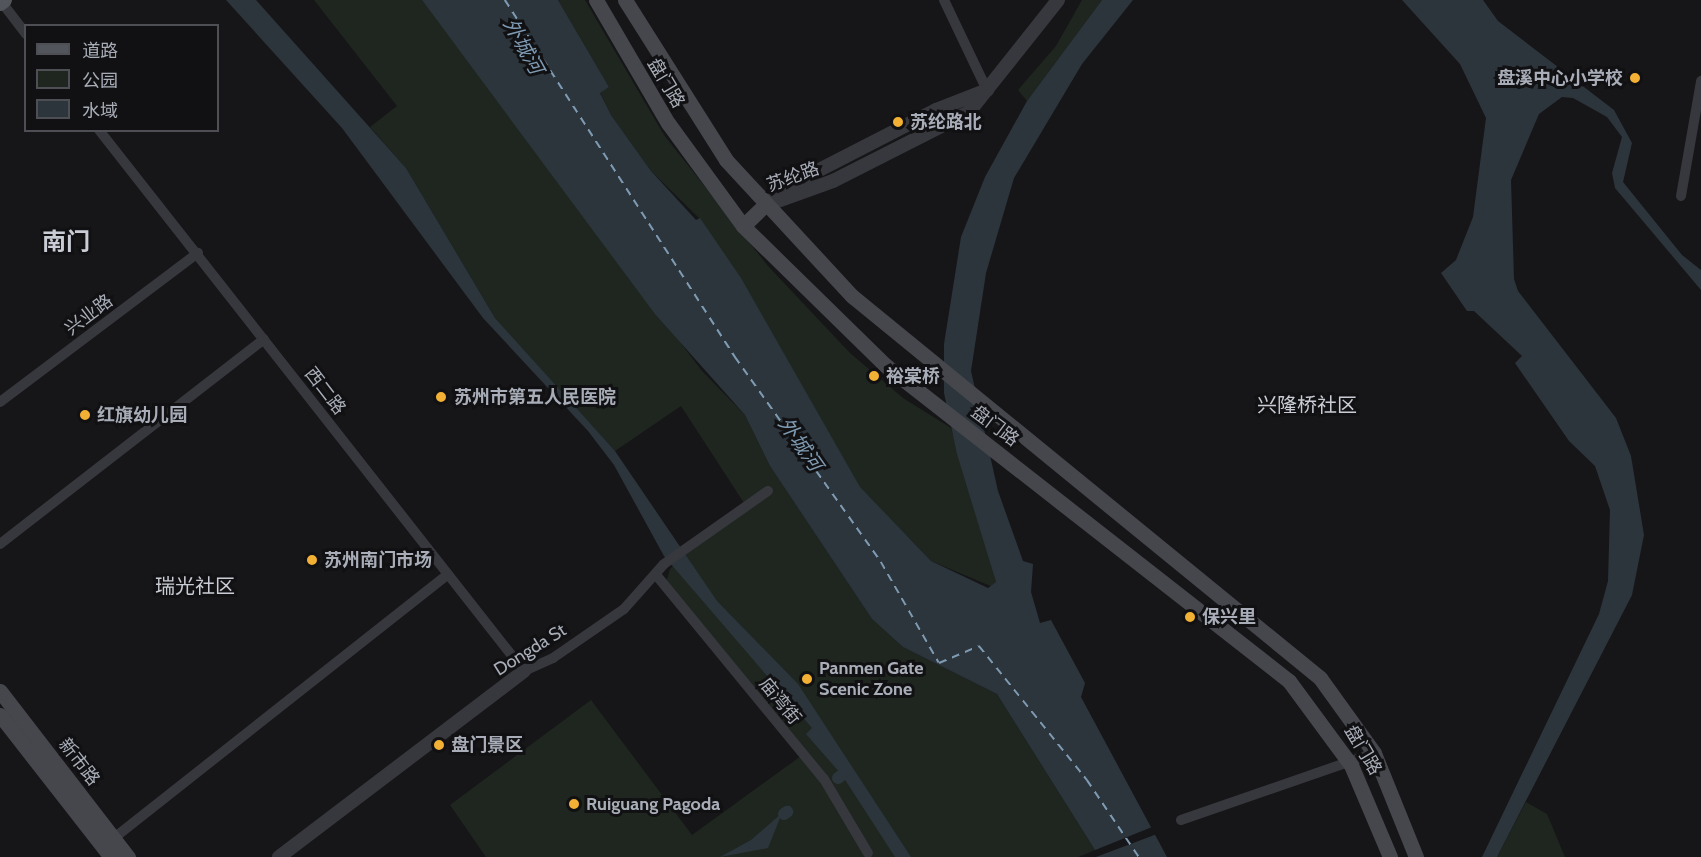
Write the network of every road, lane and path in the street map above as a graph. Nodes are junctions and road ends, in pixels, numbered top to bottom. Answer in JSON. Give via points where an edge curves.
{"nodes":[{"id":1,"x":596,"y":0,"type":"edge"},
{"id":2,"x":625,"y":0,"type":"edge"},
{"id":3,"x":944,"y":0,"type":"edge"},
{"id":4,"x":1058,"y":0,"type":"edge"},
{"id":5,"x":1,"y":1,"type":"edge"},
{"id":6,"x":24,"y":31,"type":"edge"},
{"id":7,"x":1701,"y":81,"type":"edge"},
{"id":8,"x":987,"y":90,"type":"junction"},
{"id":9,"x":101,"y":132,"type":"edge"},
{"id":10,"x":1681,"y":196,"type":"dead end"},
{"id":11,"x":764,"y":206,"type":"junction"},
{"id":12,"x":743,"y":226,"type":"junction"},
{"id":13,"x":198,"y":253,"type":"junction"},
{"id":14,"x":264,"y":339,"type":"junction"},
{"id":15,"x":0,"y":402,"type":"edge"},
{"id":16,"x":768,"y":491,"type":"dead end"},
{"id":17,"x":0,"y":544,"type":"edge"},
{"id":18,"x":447,"y":575,"type":"junction"},
{"id":19,"x":657,"y":576,"type":"junction"},
{"id":20,"x":524,"y":671,"type":"junction"},
{"id":21,"x":0,"y":691,"type":"edge"},
{"id":22,"x":0,"y":715,"type":"edge"},
{"id":23,"x":1374,"y":753,"type":"junction"},
{"id":24,"x":1351,"y":765,"type":"junction"},
{"id":25,"x":1181,"y":820,"type":"dead end"},
{"id":26,"x":114,"y":838,"type":"junction"},
{"id":27,"x":868,"y":854,"type":"dead end"},
{"id":28,"x":109,"y":856,"type":"edge"},
{"id":29,"x":128,"y":857,"type":"edge"},
{"id":30,"x":279,"y":857,"type":"edge"},
{"id":31,"x":1390,"y":857,"type":"edge"},
{"id":32,"x":1416,"y":857,"type":"edge"}],
"edges":[{"from":1,"to":12,"type":"main road","name":"盘门路","via":[[668,123]]},
{"from":2,"to":11,"type":"main road","name":"盘门路","via":[[708,134]]},
{"from":3,"to":8,"type":"street"},
{"from":4,"to":8,"type":"street","name":"苏纶路"},
{"from":5,"to":6,"type":"street"},
{"from":7,"to":10,"type":"street"},
{"from":8,"to":11,"type":"street","name":"苏纶路","via":[[936,110],[788,186]]},
{"from":8,"to":11,"type":"street","name":"苏纶路","via":[[969,112],[910,146]]},
{"from":9,"to":13,"type":"street","name":"西二路"},
{"from":11,"to":12,"type":"main road"},
{"from":11,"to":23,"type":"main road","name":"盘门路","via":[[921,356],[1285,644],[1329,689]]},
{"from":12,"to":24,"type":"main road","name":"盘门路","via":[[831,317],[935,405],[1274,667],[1312,707]]},
{"from":13,"to":14,"type":"street","name":"西二路"},
{"from":13,"to":15,"type":"street","name":"兴业路"},
{"from":14,"to":17,"type":"street"},
{"from":14,"to":18,"type":"street","name":"西二路"},
{"from":16,"to":19,"type":"street","name":"Dongda St","via":[[684,548],[664,564]]},
{"from":18,"to":20,"type":"street","name":"西二路"},
{"from":18,"to":26,"type":"street"},
{"from":19,"to":20,"type":"street","name":"Dongda St","via":[[624,609]]},
{"from":19,"to":27,"type":"street","name":"庙湾街","via":[[824,779]]},
{"from":20,"to":30,"type":"street","name":"Dongda St"},
{"from":21,"to":26,"type":"main road","name":"新市路"},
{"from":22,"to":28,"type":"main road","name":"新市路"},
{"from":23,"to":24,"type":"street"},
{"from":23,"to":32,"type":"main road","name":"盘门路"},
{"from":24,"to":25,"type":"street"},
{"from":24,"to":31,"type":"main road","name":"盘门路"},
{"from":26,"to":29,"type":"main road","name":"新市路"}]}
